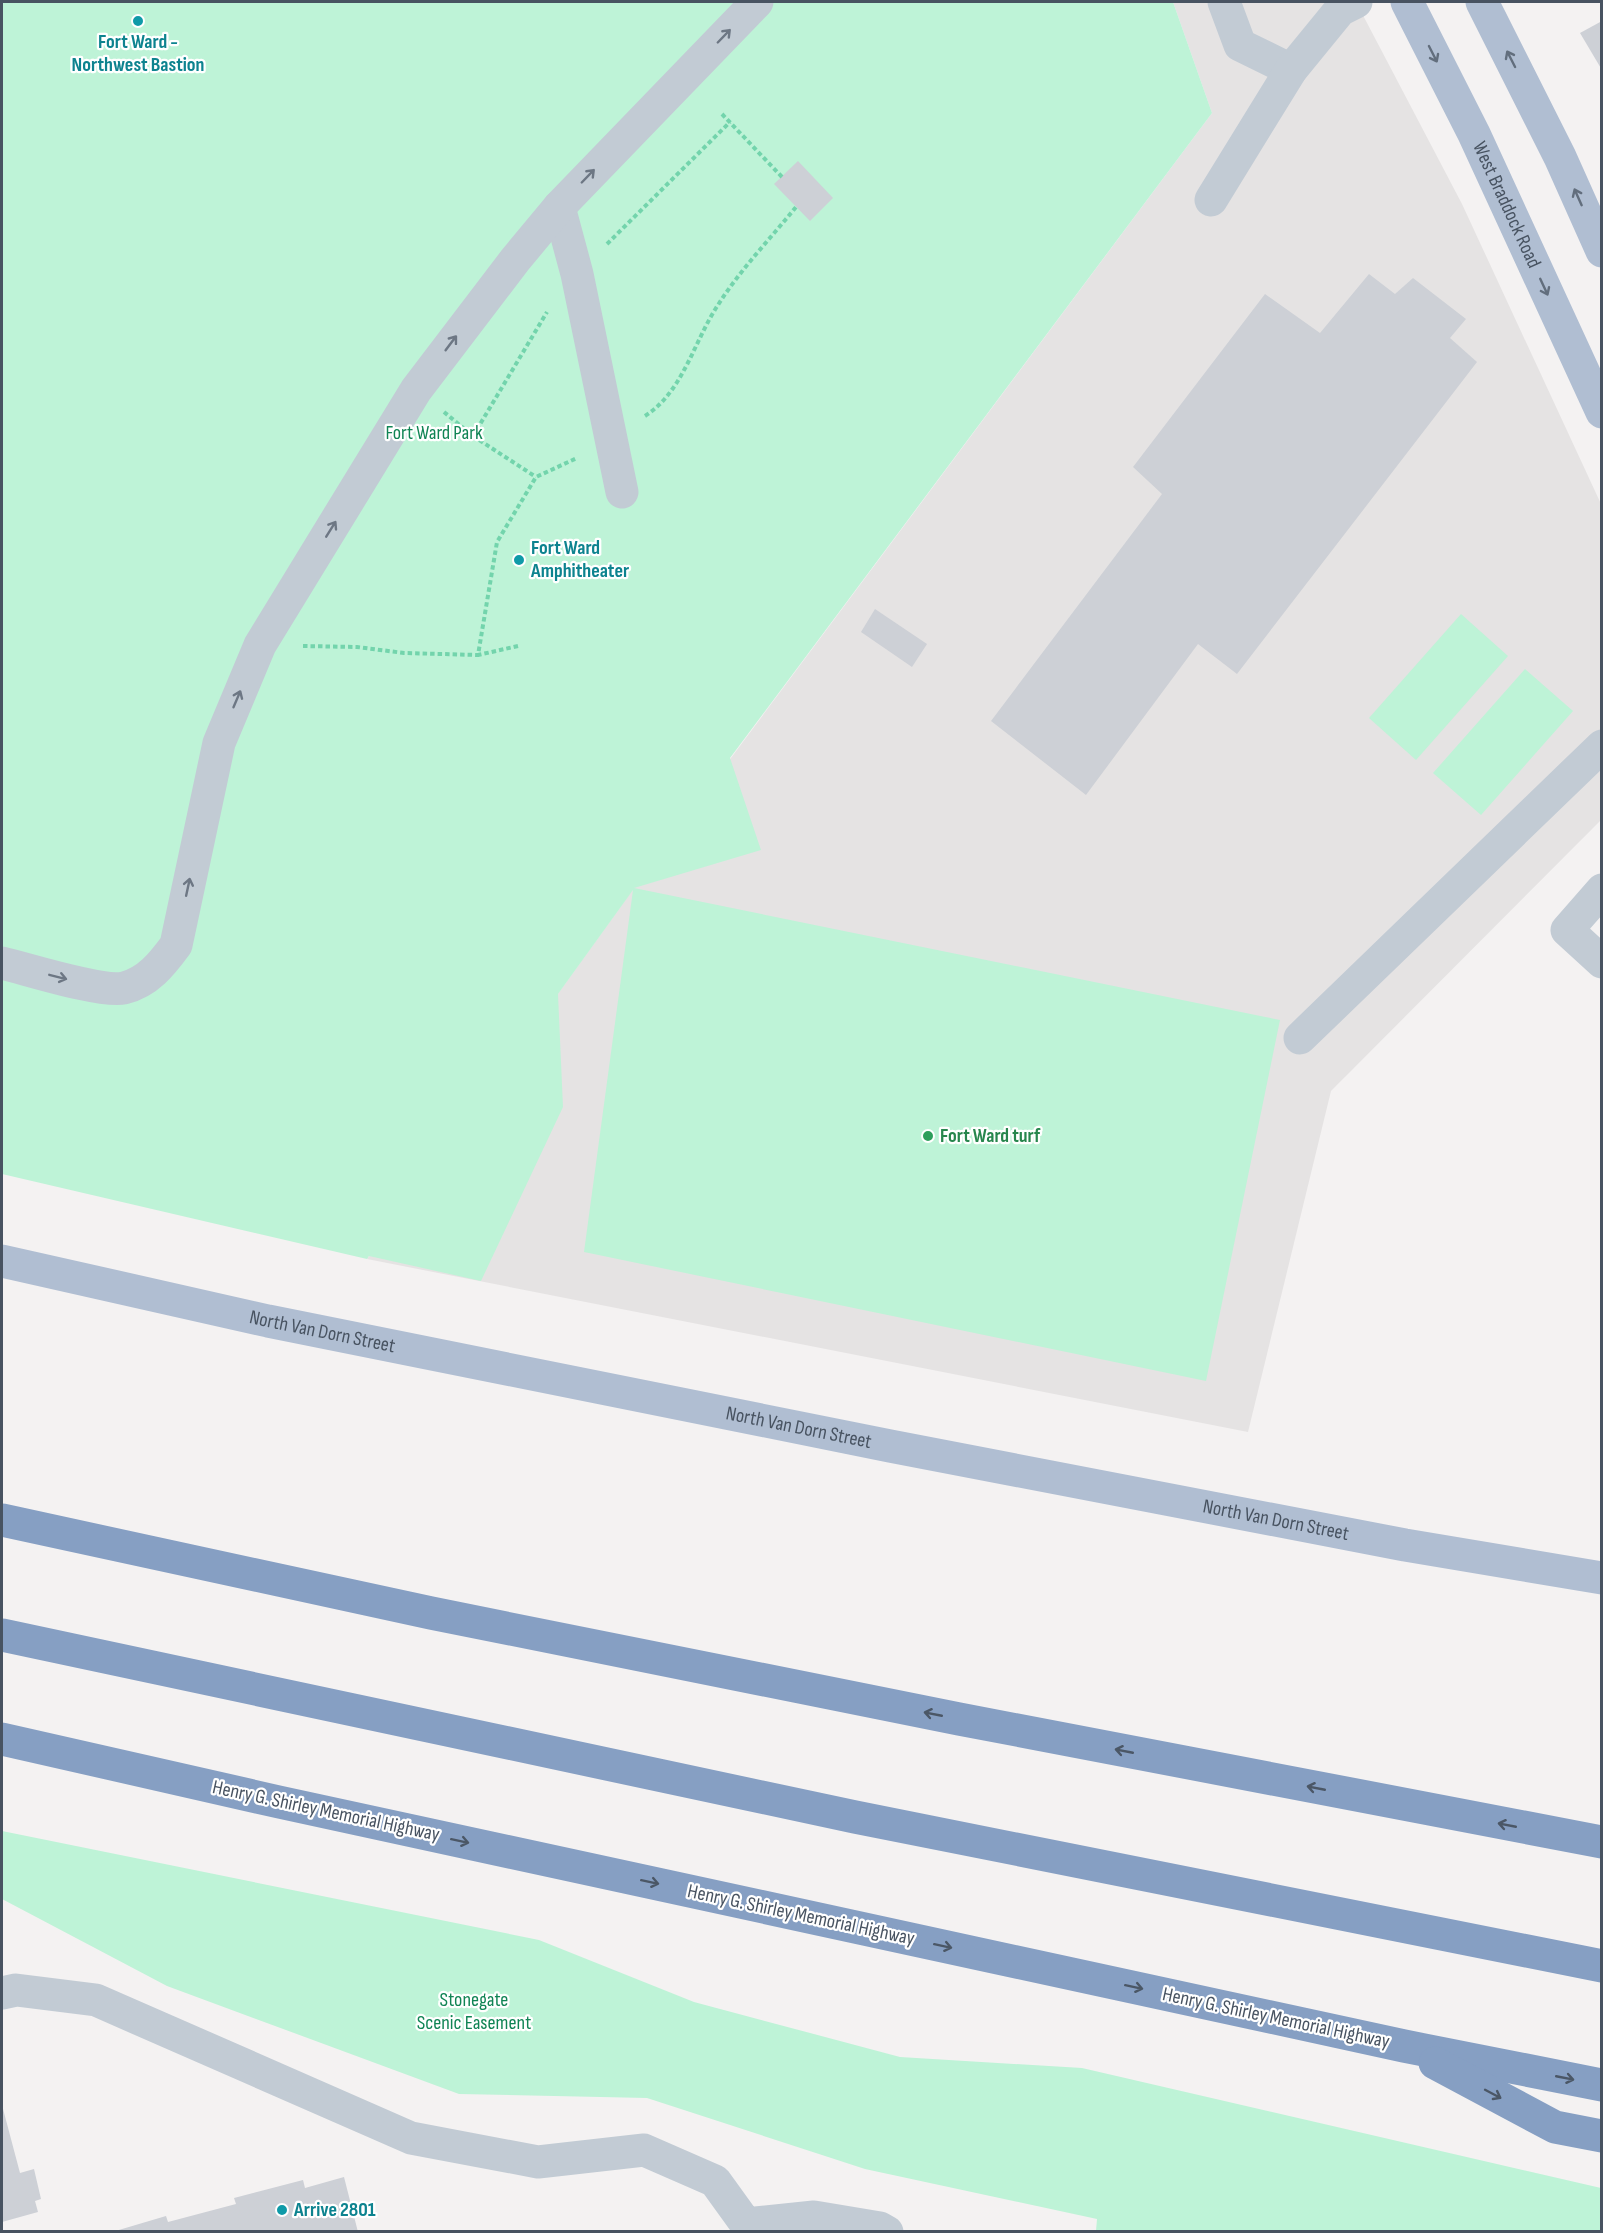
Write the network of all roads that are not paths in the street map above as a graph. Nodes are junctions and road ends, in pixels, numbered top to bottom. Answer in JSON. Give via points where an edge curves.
{"nodes":[{"id":1,"x":757,"y":2,"type":"edge"},
{"id":2,"x":1224,"y":2,"type":"edge"},
{"id":3,"x":1356,"y":2,"type":"edge"},
{"id":4,"x":1407,"y":2,"type":"edge"},
{"id":5,"x":1482,"y":2,"type":"edge"},
{"id":6,"x":1291,"y":70,"type":"junction"},
{"id":7,"x":1211,"y":200,"type":"dead end"},
{"id":8,"x":559,"y":207,"type":"junction"},
{"id":9,"x":1602,"y":251,"type":"edge"},
{"id":10,"x":1602,"y":412,"type":"edge"},
{"id":11,"x":622,"y":492,"type":"dead end"},
{"id":12,"x":1602,"y":746,"type":"edge"},
{"id":13,"x":1602,"y":890,"type":"edge"},
{"id":14,"x":1602,"y":962,"type":"edge"},
{"id":15,"x":2,"y":963,"type":"edge"},
{"id":16,"x":1299,"y":1038,"type":"dead end"},
{"id":17,"x":2,"y":1262,"type":"edge"},
{"id":18,"x":2,"y":1520,"type":"edge"},
{"id":19,"x":1602,"y":1578,"type":"edge"},
{"id":20,"x":2,"y":1635,"type":"edge"},
{"id":21,"x":2,"y":1739,"type":"edge"},
{"id":22,"x":2,"y":1758,"type":"edge"},
{"id":23,"x":279,"y":1802,"type":"junction"},
{"id":24,"x":1602,"y":1842,"type":"edge"},
{"id":25,"x":1602,"y":1966,"type":"edge"},
{"id":26,"x":2,"y":1993,"type":"edge"},
{"id":27,"x":1404,"y":2046,"type":"junction"},
{"id":28,"x":1602,"y":2085,"type":"edge"},
{"id":29,"x":1602,"y":2136,"type":"edge"},
{"id":30,"x":747,"y":2228,"type":"edge"},
{"id":31,"x":887,"y":2232,"type":"edge"}],
"edges":[{"from":8,"to":1,"type":"lane","one_way":true},
{"from":2,"to":6,"type":"lane","via":[[1240,45]]},
{"from":3,"to":6,"type":"lane","via":[[1340,10]]},
{"from":4,"to":10,"type":"main road","name":"West Braddock Road","one_way":true,"via":[[1474,134]]},
{"from":9,"to":5,"type":"main road","one_way":true},
{"from":6,"to":7,"type":"lane"},
{"from":8,"to":11,"type":"lane","via":[[577,274]]},
{"from":15,"to":8,"type":"lane","one_way":true,"via":[[98,987],[122,988],[141,981],[161,966],[176,945],[219,743],[260,645],[416,390]]},
{"from":12,"to":16,"type":"lane"},
{"from":13,"to":14,"type":"lane","via":[[1567,930]]},
{"from":17,"to":19,"type":"main road","name":"North Van Dorn Street","via":[[268,1321],[890,1446],[1405,1545]]},
{"from":24,"to":18,"type":"highway","one_way":true,"via":[[431,1613]]},
{"from":20,"to":25,"type":"highway","via":[[855,1817]]},
{"from":21,"to":23,"type":"highway","name":"Henry G. Shirley Memorial Highway"},
{"from":22,"to":23,"type":"highway"},
{"from":23,"to":27,"type":"highway","name":"Henry G. Shirley Memorial Highway","one_way":true},
{"from":26,"to":30,"type":"lane","via":[[16,1990],[96,2000],[411,2138],[538,2162],[644,2150],[715,2181]]},
{"from":27,"to":28,"type":"highway","name":"Henry G. Shirley Memorial Highway","one_way":true},
{"from":27,"to":29,"type":"highway","one_way":true,"via":[[1555,2127]]},
{"from":30,"to":31,"type":"lane","via":[[814,2217]]}]}
